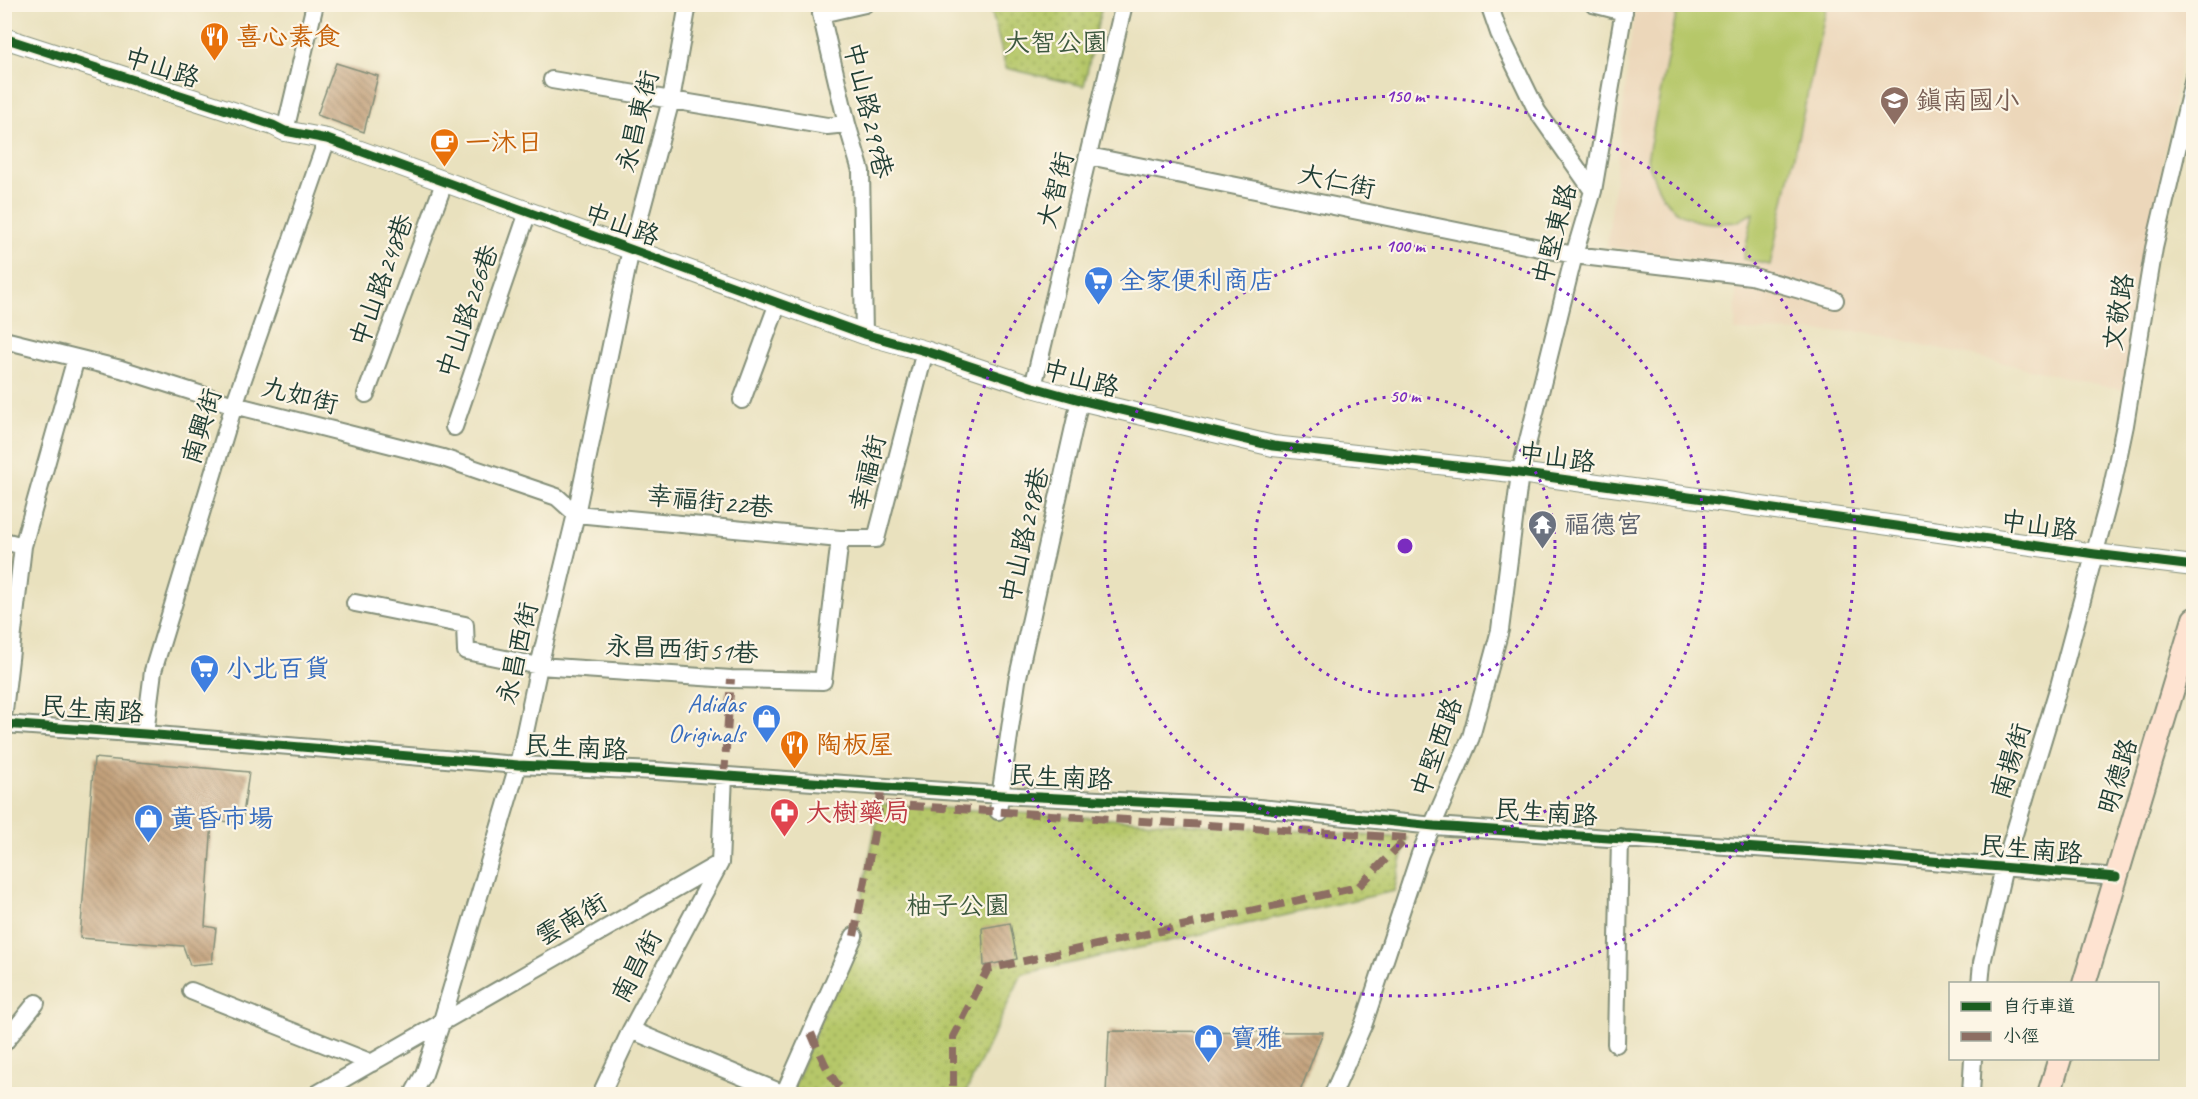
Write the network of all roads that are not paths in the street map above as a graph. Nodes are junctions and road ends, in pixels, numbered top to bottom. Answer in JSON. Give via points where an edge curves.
{"nodes":[{"id":1,"x":315,"y":4,"type":"edge"},
{"id":2,"x":688,"y":4,"type":"edge"},
{"id":3,"x":865,"y":4,"type":"edge"},
{"id":4,"x":1124,"y":4,"type":"edge"},
{"id":5,"x":1489,"y":4,"type":"edge"},
{"id":6,"x":1593,"y":4,"type":"edge"},
{"id":7,"x":1625,"y":8,"type":"edge"},
{"id":8,"x":4,"y":38,"type":"edge"},
{"id":9,"x":2193,"y":77,"type":"edge"},
{"id":10,"x":552,"y":80,"type":"dead end"},
{"id":11,"x":671,"y":100,"type":"junction"},
{"id":12,"x":846,"y":123,"type":"junction"},
{"id":13,"x":285,"y":131,"type":"junction"},
{"id":14,"x":327,"y":139,"type":"junction"},
{"id":15,"x":1089,"y":156,"type":"junction"},
{"id":16,"x":444,"y":183,"type":"junction"},
{"id":17,"x":1593,"y":191,"type":"junction"},
{"id":18,"x":528,"y":212,"type":"junction"},
{"id":19,"x":631,"y":249,"type":"junction"},
{"id":20,"x":1574,"y":255,"type":"junction"},
{"id":21,"x":1835,"y":300,"type":"dead end"},
{"id":22,"x":778,"y":303,"type":"junction"},
{"id":23,"x":864,"y":334,"type":"junction"},
{"id":24,"x":4,"y":340,"type":"edge"},
{"id":25,"x":925,"y":351,"type":"junction"},
{"id":26,"x":76,"y":358,"type":"junction"},
{"id":27,"x":1033,"y":387,"type":"junction"},
{"id":28,"x":366,"y":394,"type":"dead end"},
{"id":29,"x":742,"y":400,"type":"dead end"},
{"id":30,"x":1080,"y":400,"type":"junction"},
{"id":31,"x":234,"y":405,"type":"junction"},
{"id":32,"x":454,"y":427,"type":"dead end"},
{"id":33,"x":1520,"y":473,"type":"junction"},
{"id":34,"x":576,"y":514,"type":"junction"},
{"id":35,"x":840,"y":539,"type":"junction"},
{"id":36,"x":4,"y":541,"type":"edge"},
{"id":37,"x":23,"y":546,"type":"junction"},
{"id":38,"x":2094,"y":554,"type":"junction"},
{"id":39,"x":2193,"y":566,"type":"edge"},
{"id":40,"x":355,"y":603,"type":"dead end"},
{"id":41,"x":2193,"y":619,"type":"edge"},
{"id":42,"x":539,"y":666,"type":"junction"},
{"id":43,"x":823,"y":681,"type":"joint"},
{"id":44,"x":4,"y":711,"type":"edge"},
{"id":45,"x":4,"y":724,"type":"edge"},
{"id":46,"x":145,"y":734,"type":"junction"},
{"id":47,"x":518,"y":765,"type":"junction"},
{"id":48,"x":724,"y":776,"type":"junction"},
{"id":49,"x":1000,"y":803,"type":"junction"},
{"id":50,"x":1434,"y":825,"type":"junction"},
{"id":51,"x":1620,"y":837,"type":"junction"},
{"id":52,"x":720,"y":863,"type":"junction"},
{"id":53,"x":2004,"y":867,"type":"junction"},
{"id":54,"x":2116,"y":877,"type":"junction"},
{"id":55,"x":854,"y":936,"type":"dead end"},
{"id":56,"x":1980,"y":982,"type":"edge"},
{"id":57,"x":2085,"y":982,"type":"edge"},
{"id":58,"x":191,"y":991,"type":"dead end"},
{"id":59,"x":36,"y":1003,"type":"dead end"},
{"id":60,"x":441,"y":1024,"type":"junction"},
{"id":61,"x":631,"y":1030,"type":"junction"},
{"id":62,"x":6,"y":1037,"type":"edge"},
{"id":63,"x":1616,"y":1044,"type":"dead end"},
{"id":64,"x":1973,"y":1060,"type":"edge"},
{"id":65,"x":2060,"y":1060,"type":"edge"},
{"id":66,"x":372,"y":1063,"type":"junction"},
{"id":67,"x":784,"y":1094,"type":"edge"},
{"id":68,"x":317,"y":1095,"type":"edge"},
{"id":69,"x":413,"y":1095,"type":"edge"},
{"id":70,"x":601,"y":1095,"type":"edge"},
{"id":71,"x":1333,"y":1095,"type":"edge"},
{"id":72,"x":1971,"y":1095,"type":"edge"},
{"id":73,"x":2049,"y":1095,"type":"edge"}],
"edges":[{"from":1,"to":13,"type":"street"},
{"from":2,"to":11,"type":"street","name":"永昌東街"},
{"from":3,"to":12,"type":"street","name":"中山路299巷","via":[[821,14]]},
{"from":4,"to":15,"type":"street","name":"大智街"},
{"from":5,"to":17,"type":"street","via":[[1537,111]]},
{"from":6,"to":7,"type":"street"},
{"from":7,"to":17,"type":"street","name":"中堅東路"},
{"from":8,"to":13,"type":"street","name":"中山路"},
{"from":9,"to":38,"type":"street","name":"文敬路","via":[[2154,248],[2125,425]]},
{"from":10,"to":11,"type":"street"},
{"from":11,"to":12,"type":"street","via":[[827,126]]},
{"from":11,"to":19,"type":"street","name":"永昌東街"},
{"from":12,"to":23,"type":"street","name":"中山路299巷","via":[[861,171]]},
{"from":13,"to":14,"type":"street","name":"中山路"},
{"from":14,"to":16,"type":"street","name":"中山路"},
{"from":14,"to":31,"type":"street","name":"南興街"},
{"from":15,"to":20,"type":"street","name":"大仁街"},
{"from":15,"to":27,"type":"street","name":"大智街"},
{"from":16,"to":18,"type":"street","name":"中山路"},
{"from":16,"to":28,"type":"street","name":"中山路248巷"},
{"from":17,"to":20,"type":"street","name":"中堅東路"},
{"from":18,"to":19,"type":"street","name":"中山路"},
{"from":18,"to":32,"type":"street","name":"中山路266巷"},
{"from":19,"to":22,"type":"street","name":"中山路"},
{"from":19,"to":34,"type":"street","name":"永昌西街"},
{"from":20,"to":21,"type":"street","name":"大仁街","via":[[1751,276]]},
{"from":20,"to":33,"type":"street","name":"中堅東路"},
{"from":22,"to":23,"type":"street","name":"中山路"},
{"from":22,"to":29,"type":"street"},
{"from":23,"to":25,"type":"street","name":"中山路"},
{"from":24,"to":26,"type":"street","name":"九如街"},
{"from":25,"to":27,"type":"street","name":"中山路"},
{"from":25,"to":35,"type":"street","name":"幸福街","via":[[876,539]]},
{"from":26,"to":31,"type":"street","name":"九如街"},
{"from":26,"to":37,"type":"street"},
{"from":27,"to":30,"type":"street","name":"中山路"},
{"from":30,"to":33,"type":"street","name":"中山路","via":[[1273,446]]},
{"from":30,"to":49,"type":"street","name":"中山路298巷","via":[[1017,681]]},
{"from":31,"to":34,"type":"street","name":"九如街","via":[[443,458],[557,497]]},
{"from":31,"to":46,"type":"street","name":"南興街","via":[[153,671]]},
{"from":33,"to":38,"type":"street","name":"中山路"},
{"from":33,"to":50,"type":"street","name":"中堅西路","via":[[1500,630],[1471,737]]},
{"from":34,"to":35,"type":"street","name":"幸福街22巷"},
{"from":34,"to":42,"type":"street","name":"永昌西街"},
{"from":35,"to":43,"type":"street","name":"幸福街"},
{"from":36,"to":37,"type":"street"},
{"from":37,"to":44,"type":"street"},
{"from":38,"to":39,"type":"street","name":"中山路"},
{"from":38,"to":53,"type":"street","name":"南揚街"},
{"from":40,"to":42,"type":"street","name":"永昌西街51巷","via":[[465,625],[466,651]]},
{"from":41,"to":54,"type":"main road","name":"明德路"},
{"from":42,"to":43,"type":"street","name":"永昌西街51巷"},
{"from":42,"to":47,"type":"street","name":"永昌西街"},
{"from":45,"to":46,"type":"street","name":"民生南路"},
{"from":46,"to":47,"type":"street","name":"民生南路"},
{"from":47,"to":48,"type":"street","name":"民生南路"},
{"from":47,"to":60,"type":"street","name":"永昌西街"},
{"from":48,"to":49,"type":"street","name":"民生南路"},
{"from":48,"to":52,"type":"street"},
{"from":49,"to":50,"type":"street","name":"民生南路","via":[[1259,808]]},
{"from":50,"to":51,"type":"street","name":"民生南路"},
{"from":50,"to":71,"type":"street","name":"中堅西路","via":[[1420,854],[1364,1023]]},
{"from":51,"to":53,"type":"street","name":"民生南路"},
{"from":51,"to":63,"type":"street"},
{"from":52,"to":60,"type":"street","name":"雲南街"},
{"from":52,"to":61,"type":"street","name":"南昌街"},
{"from":53,"to":54,"type":"street","name":"民生南路"},
{"from":53,"to":56,"type":"street","name":"南揚街"},
{"from":54,"to":57,"type":"main road","name":"明德路"},
{"from":55,"to":67,"type":"street"},
{"from":58,"to":66,"type":"street"},
{"from":59,"to":62,"type":"street"},
{"from":60,"to":66,"type":"street","name":"雲南街"},
{"from":60,"to":69,"type":"street","name":"永昌西街"},
{"from":61,"to":67,"type":"street"},
{"from":61,"to":70,"type":"street","name":"南昌街"},
{"from":64,"to":72,"type":"street"},
{"from":65,"to":73,"type":"main road"},
{"from":66,"to":68,"type":"street","name":"雲南街"}]}
